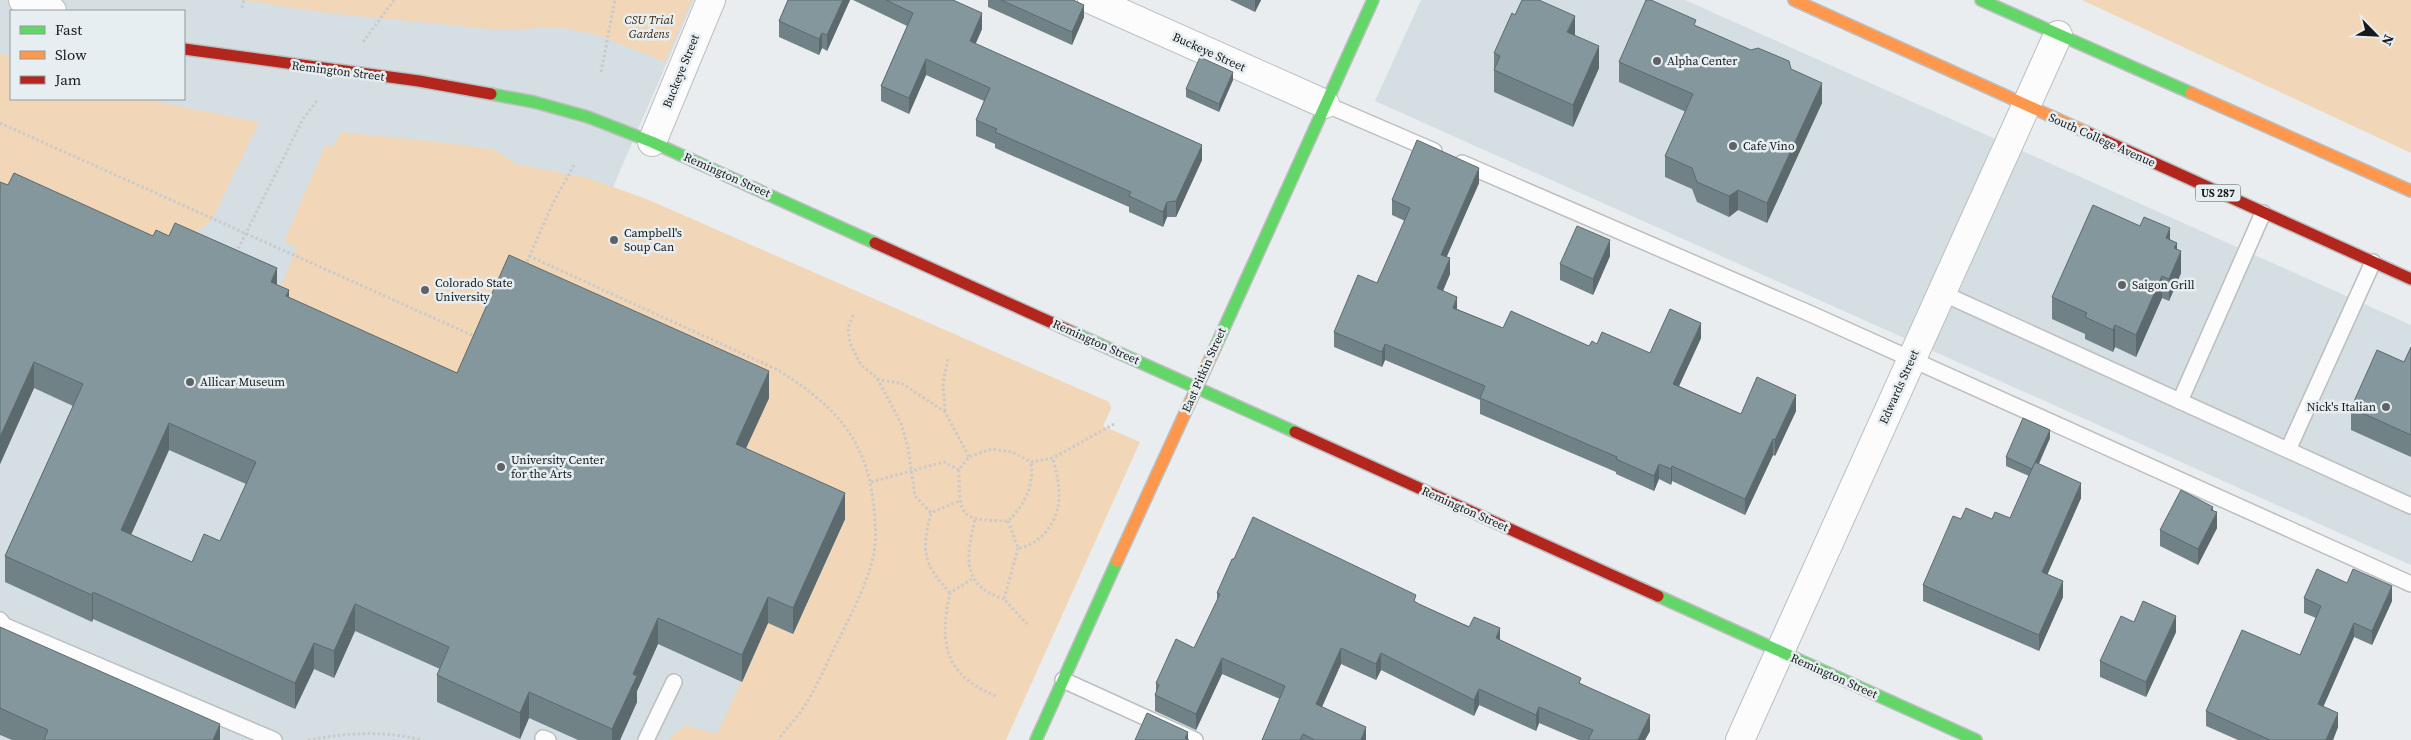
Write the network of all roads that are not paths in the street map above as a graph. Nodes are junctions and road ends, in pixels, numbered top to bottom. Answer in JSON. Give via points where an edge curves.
{"nodes":[{"id":1,"x":23,"y":0,"type":"edge"},
{"id":2,"x":711,"y":0,"type":"edge"},
{"id":3,"x":1092,"y":0,"type":"edge"},
{"id":4,"x":1373,"y":0,"type":"edge"},
{"id":5,"x":1794,"y":0,"type":"edge"},
{"id":6,"x":1982,"y":0,"type":"edge"},
{"id":7,"x":49,"y":10,"type":"edge"},
{"id":8,"x":2058,"y":35,"type":"junction"},
{"id":9,"x":185,"y":49,"type":"edge"},
{"id":10,"x":1325,"y":104,"type":"junction"},
{"id":11,"x":2026,"y":106,"type":"junction"},
{"id":12,"x":652,"y":142,"type":"junction"},
{"id":13,"x":2411,"y":191,"type":"edge"},
{"id":14,"x":2263,"y":212,"type":"junction"},
{"id":15,"x":2373,"y":262,"type":"junction"},
{"id":16,"x":2411,"y":279,"type":"edge"},
{"id":17,"x":1942,"y":293,"type":"junction"},
{"id":18,"x":1911,"y":360,"type":"junction"},
{"id":19,"x":1196,"y":386,"type":"junction"},
{"id":20,"x":2180,"y":401,"type":"junction"},
{"id":21,"x":2288,"y":450,"type":"junction"},
{"id":22,"x":2411,"y":506,"type":"edge"},
{"id":23,"x":2411,"y":584,"type":"edge"},
{"id":24,"x":0,"y":620,"type":"edge"},
{"id":25,"x":1779,"y":651,"type":"junction"},
{"id":26,"x":1063,"y":680,"type":"junction"},
{"id":27,"x":674,"y":682,"type":"dead end"},
{"id":28,"x":274,"y":740,"type":"edge"},
{"id":29,"x":646,"y":740,"type":"edge"},
{"id":30,"x":1036,"y":740,"type":"edge"},
{"id":31,"x":1195,"y":740,"type":"edge"},
{"id":32,"x":1740,"y":740,"type":"edge"},
{"id":33,"x":1976,"y":740,"type":"edge"}],
"edges":[{"from":1,"to":7,"type":"street"},
{"from":2,"to":12,"type":"street","name":"Buckeye Street"},
{"from":3,"to":10,"type":"street","name":"Buckeye Street"},
{"from":4,"to":10,"type":"main road","name":"East Pitkin Street"},
{"from":5,"to":11,"type":"main road","name":"South College Avenue","number":"US 287"},
{"from":6,"to":8,"type":"main road"},
{"from":8,"to":11,"type":"street","name":"Edwards Street"},
{"from":8,"to":13,"type":"main road"},
{"from":9,"to":12,"type":"main road","name":"Remington Street","via":[[419,81],[534,102],[588,117]]},
{"from":10,"to":18,"type":"lane"},
{"from":10,"to":19,"type":"main road","name":"East Pitkin Street"},
{"from":11,"to":14,"type":"main road","name":"South College Avenue","number":"US 287"},
{"from":11,"to":17,"type":"street","name":"Edwards Street"},
{"from":12,"to":19,"type":"main road","name":"Remington Street"},
{"from":14,"to":15,"type":"main road","name":"South College Avenue","number":"US 287"},
{"from":14,"to":20,"type":"lane"},
{"from":15,"to":16,"type":"main road","name":"South College Avenue","number":"US 287"},
{"from":15,"to":21,"type":"lane"},
{"from":17,"to":18,"type":"street","name":"Edwards Street"},
{"from":17,"to":20,"type":"lane"},
{"from":18,"to":23,"type":"lane"},
{"from":18,"to":25,"type":"street","name":"Edwards Street"},
{"from":19,"to":25,"type":"main road","name":"Remington Street"},
{"from":19,"to":26,"type":"main road","name":"East Pitkin Street"},
{"from":20,"to":21,"type":"lane"},
{"from":21,"to":22,"type":"lane"},
{"from":24,"to":28,"type":"lane","via":[[5,626]]},
{"from":25,"to":32,"type":"street","name":"Edwards Street"},
{"from":25,"to":33,"type":"main road","name":"Remington Street"},
{"from":26,"to":30,"type":"main road","name":"East Pitkin Street"},
{"from":26,"to":31,"type":"lane"},
{"from":27,"to":29,"type":"lane"}]}
